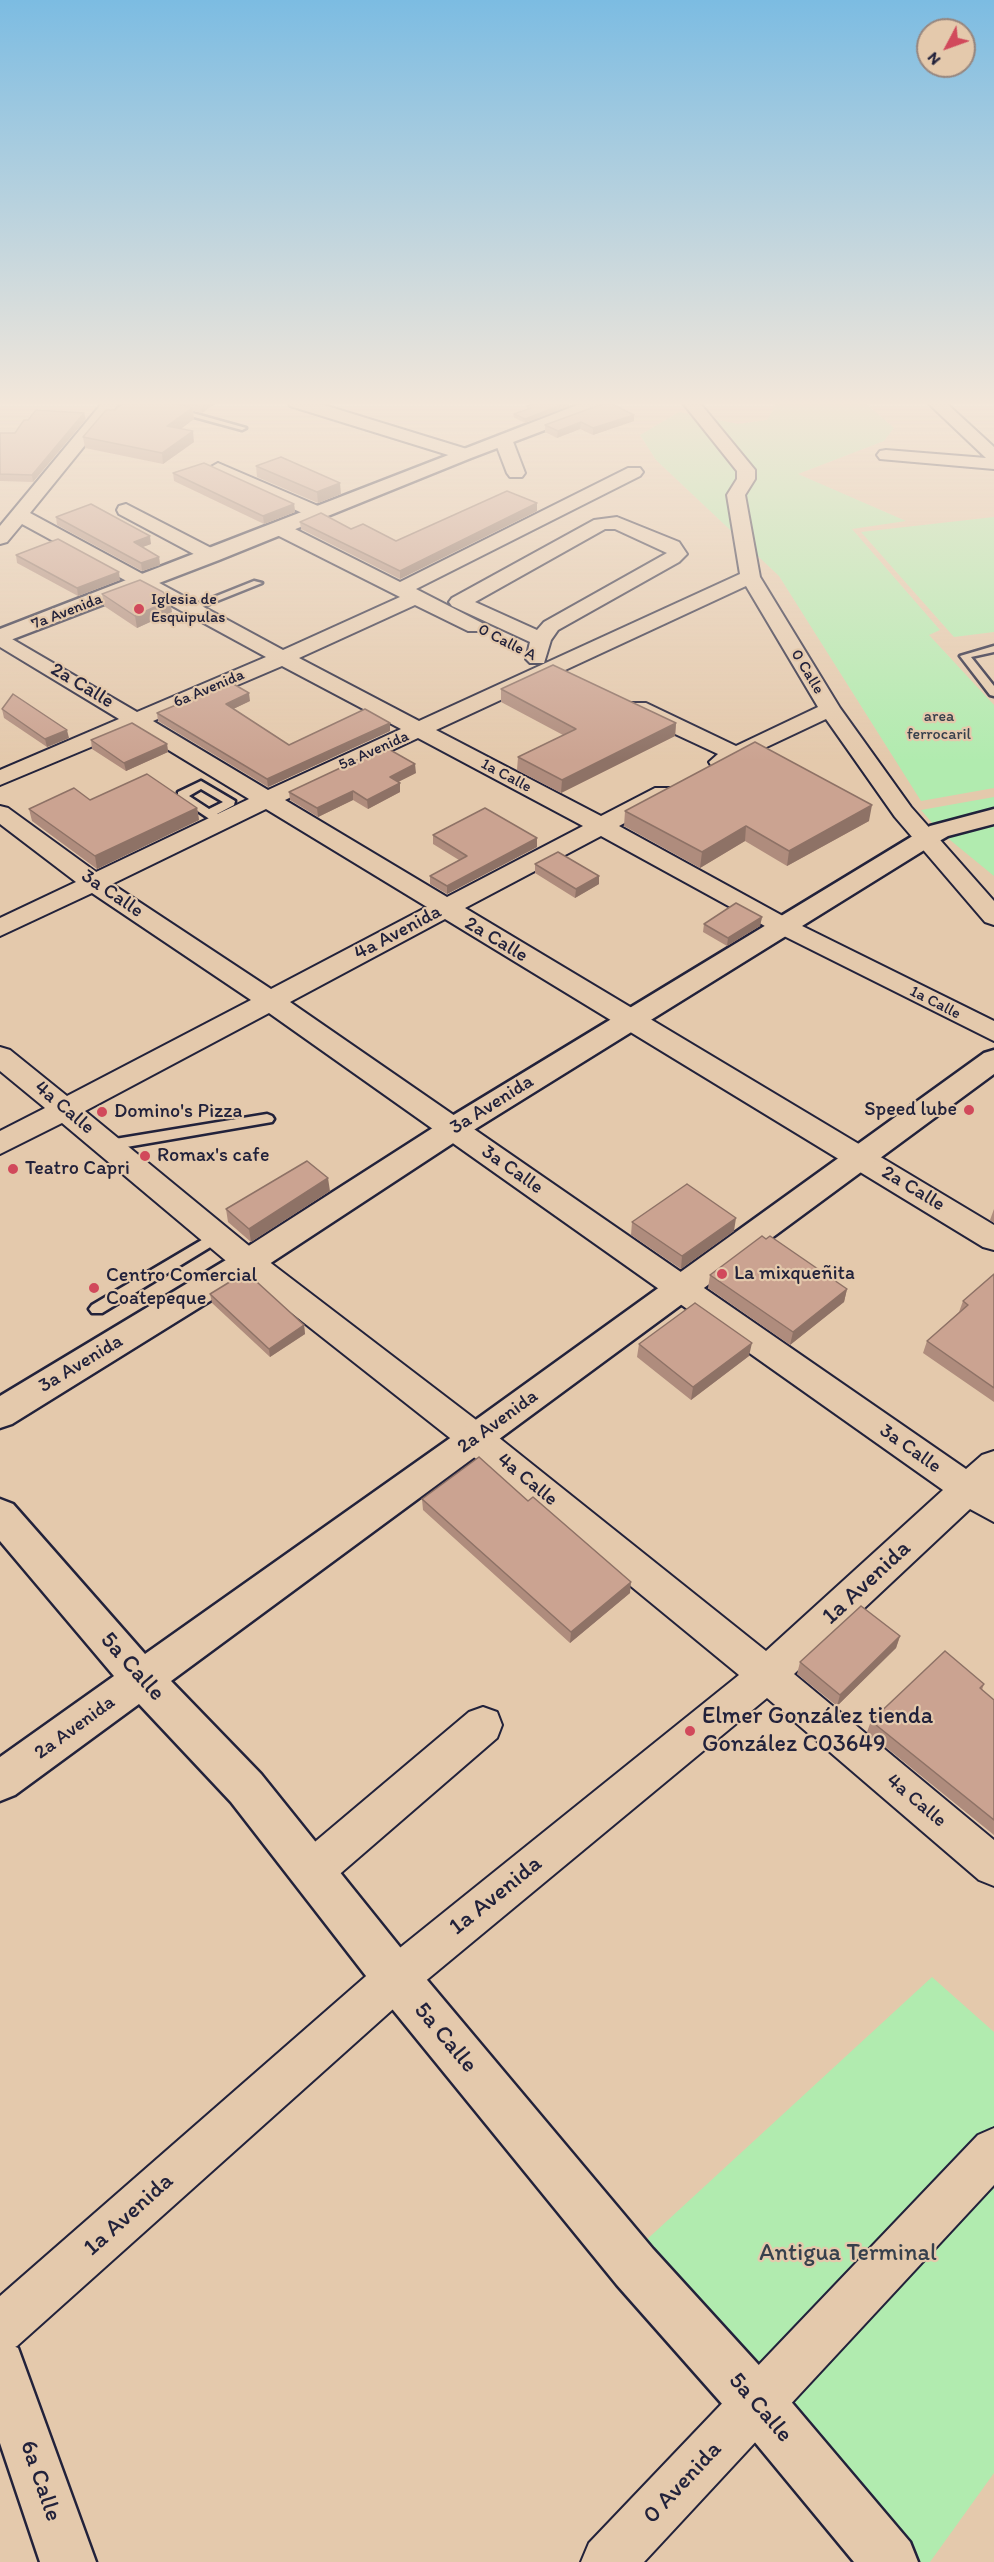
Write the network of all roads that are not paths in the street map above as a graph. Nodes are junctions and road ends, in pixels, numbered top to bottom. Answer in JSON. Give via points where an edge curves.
{"nodes":[{"id":1,"x":14,"y":522,"type":"edge"},
{"id":2,"x":32,"y":522,"type":"edge"},
{"id":3,"x":148,"y":522,"type":"edge"},
{"id":4,"x":298,"y":522,"type":"edge"},
{"id":5,"x":542,"y":522,"type":"edge"},
{"id":6,"x":741,"y":522,"type":"edge"},
{"id":7,"x":280,"y":529,"type":"junction"},
{"id":8,"x":0,"y":538,"type":"edge"},
{"id":9,"x":212,"y":556,"type":"junction"},
{"id":10,"x":750,"y":577,"type":"junction"},
{"id":11,"x":257,"y":583,"type":"dead end"},
{"id":12,"x":141,"y":584,"type":"junction"},
{"id":13,"x":409,"y":593,"type":"junction"},
{"id":14,"x":189,"y":609,"type":"junction"},
{"id":15,"x":0,"y":638,"type":"edge"},
{"id":16,"x":994,"y":649,"type":"edge"},
{"id":17,"x":546,"y":651,"type":"junction"},
{"id":18,"x":282,"y":658,"type":"junction"},
{"id":19,"x":575,"y":678,"type":"edge"},
{"id":20,"x":994,"y":693,"type":"edge"},
{"id":21,"x":618,"y":698,"type":"edge"},
{"id":22,"x":830,"y":709,"type":"junction"},
{"id":23,"x":137,"y":719,"type":"junction"},
{"id":24,"x":419,"y":731,"type":"junction"},
{"id":25,"x":736,"y":754,"type":"junction"},
{"id":26,"x":0,"y":778,"type":"edge"},
{"id":27,"x":268,"y":799,"type":"junction"},
{"id":28,"x":0,"y":813,"type":"edge"},
{"id":29,"x":994,"y":816,"type":"edge"},
{"id":30,"x":601,"y":826,"type":"junction"},
{"id":31,"x":925,"y":839,"type":"junction"},
{"id":32,"x":94,"y":883,"type":"junction"},
{"id":33,"x":445,"y":909,"type":"junction"},
{"id":34,"x":994,"y":917,"type":"edge"},
{"id":35,"x":783,"y":927,"type":"junction"},
{"id":36,"x":0,"y":928,"type":"edge"},
{"id":37,"x":271,"y":1001,"type":"junction"},
{"id":38,"x":630,"y":1020,"type":"junction"},
{"id":39,"x":0,"y":1056,"type":"edge"},
{"id":40,"x":992,"y":1056,"type":"edge"},
{"id":41,"x":66,"y":1109,"type":"junction"},
{"id":42,"x":267,"y":1119,"type":"dead end"},
{"id":43,"x":453,"y":1130,"type":"junction"},
{"id":44,"x":0,"y":1144,"type":"edge"},
{"id":45,"x":109,"y":1145,"type":"junction"},
{"id":46,"x":861,"y":1157,"type":"junction"},
{"id":47,"x":216,"y":1236,"type":"junction"},
{"id":48,"x":994,"y":1239,"type":"edge"},
{"id":49,"x":248,"y":1262,"type":"junction"},
{"id":50,"x":681,"y":1287,"type":"junction"},
{"id":51,"x":97,"y":1310,"type":"dead end"},
{"id":52,"x":0,"y":1414,"type":"edge"},
{"id":53,"x":476,"y":1439,"type":"junction"},
{"id":54,"x":985,"y":1488,"type":"edge"},
{"id":55,"x":0,"y":1515,"type":"edge"},
{"id":56,"x":767,"y":1676,"type":"junction"},
{"id":57,"x":142,"y":1679,"type":"junction"},
{"id":58,"x":483,"y":1725,"type":"dead end"},
{"id":59,"x":0,"y":1781,"type":"edge"},
{"id":60,"x":994,"y":1866,"type":"edge"},
{"id":61,"x":312,"y":1871,"type":"junction"},
{"id":62,"x":396,"y":1978,"type":"junction"},
{"id":63,"x":994,"y":2151,"type":"edge"},
{"id":64,"x":0,"y":2329,"type":"edge"},
{"id":65,"x":0,"y":2366,"type":"edge"},
{"id":66,"x":758,"y":2404,"type":"junction"},
{"id":67,"x":68,"y":2562,"type":"edge"},
{"id":68,"x":608,"y":2562,"type":"edge"},
{"id":69,"x":890,"y":2562,"type":"edge"}],
"edges":[{"from":1,"to":8,"type":"street"},
{"from":2,"to":12,"type":"street","name":"1a Calle"},
{"from":3,"to":9,"type":"street"},
{"from":4,"to":7,"type":"main road","name":"7a Avenida"},
{"from":5,"to":13,"type":"street","name":"6a Avenida"},
{"from":6,"to":10,"type":"street","name":"0 Calle"},
{"from":7,"to":9,"type":"main road","name":"7a Avenida"},
{"from":7,"to":13,"type":"street","name":"0 Calle A"},
{"from":9,"to":12,"type":"main road","name":"7a Avenida"},
{"from":10,"to":17,"type":"street","name":"5a Avenida"},
{"from":10,"to":22,"type":"street","name":"0 Calle"},
{"from":11,"to":14,"type":"lane"},
{"from":12,"to":14,"type":"street","name":"1a Calle"},
{"from":12,"to":15,"type":"main road","name":"7a Avenida"},
{"from":13,"to":17,"type":"street","name":"0 Calle A"},
{"from":13,"to":18,"type":"street","name":"6a Avenida"},
{"from":14,"to":18,"type":"street","name":"1a Calle"},
{"from":15,"to":23,"type":"street","name":"2a Calle"},
{"from":16,"to":20,"type":"lane","via":[[965,656]]},
{"from":17,"to":17,"type":"street","via":[[672,558],[676,550],[617,523],[602,524],[459,602]]},
{"from":17,"to":19,"type":"street","name":"0 Calle A"},
{"from":17,"to":24,"type":"street","name":"5a Avenida"},
{"from":18,"to":23,"type":"street","name":"6a Avenida"},
{"from":18,"to":24,"type":"street","name":"1a Calle"},
{"from":21,"to":25,"type":"street"},
{"from":22,"to":25,"type":"street","name":"4a Avenida"},
{"from":22,"to":31,"type":"street","name":"0 Calle"},
{"from":23,"to":26,"type":"street","name":"6a Avenida"},
{"from":23,"to":27,"type":"street","name":"2a Calle"},
{"from":24,"to":27,"type":"street","name":"5a Avenida"},
{"from":24,"to":30,"type":"street","name":"1a Calle"},
{"from":25,"to":30,"type":"street","name":"4a Avenida"},
{"from":27,"to":32,"type":"street","name":"5a Avenida","via":[[215,818]]},
{"from":27,"to":33,"type":"street","name":"2a Calle"},
{"from":28,"to":32,"type":"street","name":"3a Calle"},
{"from":29,"to":31,"type":"main road","name":"3a Avenida","via":[[939,831]]},
{"from":30,"to":33,"type":"street","name":"4a Avenida"},
{"from":30,"to":35,"type":"street","name":"1a Calle"},
{"from":31,"to":34,"type":"street","name":"0 Calle"},
{"from":31,"to":35,"type":"main road","name":"3a Avenida"},
{"from":32,"to":36,"type":"street","name":"5a Avenida"},
{"from":32,"to":37,"type":"street","name":"3a Calle"},
{"from":33,"to":37,"type":"street","name":"4a Avenida"},
{"from":33,"to":38,"type":"street","name":"2a Calle"},
{"from":35,"to":38,"type":"main road","name":"3a Avenida"},
{"from":35,"to":40,"type":"street","name":"1a Calle"},
{"from":37,"to":41,"type":"street","name":"4a Avenida"},
{"from":37,"to":43,"type":"street","name":"3a Calle"},
{"from":38,"to":43,"type":"main road","name":"3a Avenida"},
{"from":38,"to":46,"type":"street","name":"2a Calle"},
{"from":39,"to":41,"type":"street","name":"4a Calle"},
{"from":40,"to":46,"type":"main road","name":"2a Avenida"},
{"from":41,"to":44,"type":"street","name":"4a Avenida"},
{"from":41,"to":45,"type":"street","name":"4a Calle"},
{"from":42,"to":45,"type":"lane"},
{"from":43,"to":49,"type":"main road","name":"3a Avenida"},
{"from":43,"to":50,"type":"street","name":"3a Calle"},
{"from":45,"to":47,"type":"street","name":"4a Calle"},
{"from":46,"to":48,"type":"street","name":"2a Calle"},
{"from":46,"to":50,"type":"main road","name":"2a Avenida"},
{"from":47,"to":49,"type":"street","name":"4a Calle"},
{"from":47,"to":51,"type":"lane"},
{"from":49,"to":52,"type":"main road","name":"3a Avenida"},
{"from":49,"to":53,"type":"street","name":"4a Calle"},
{"from":50,"to":53,"type":"main road","name":"2a Avenida"},
{"from":50,"to":54,"type":"street","name":"3a Calle"},
{"from":53,"to":56,"type":"street","name":"4a Calle"},
{"from":53,"to":57,"type":"main road","name":"2a Avenida"},
{"from":54,"to":56,"type":"street","name":"1a Avenida"},
{"from":55,"to":57,"type":"main road","name":"5a Calle"},
{"from":56,"to":60,"type":"street","name":"4a Calle"},
{"from":56,"to":62,"type":"street","name":"1a Avenida"},
{"from":57,"to":59,"type":"main road","name":"2a Avenida"},
{"from":57,"to":61,"type":"main road","name":"5a Calle","via":[[246,1788]]},
{"from":58,"to":61,"type":"street"},
{"from":61,"to":62,"type":"main road","name":"5a Calle"},
{"from":62,"to":64,"type":"street","name":"1a Avenida"},
{"from":62,"to":66,"type":"main road","name":"5a Calle","via":[[635,2266]]},
{"from":63,"to":66,"type":"street","name":"0 Avenida"},
{"from":65,"to":67,"type":"main road","name":"6a Calle"},
{"from":66,"to":68,"type":"street","name":"0 Avenida"},
{"from":66,"to":69,"type":"main road","name":"5a Calle"}]}
